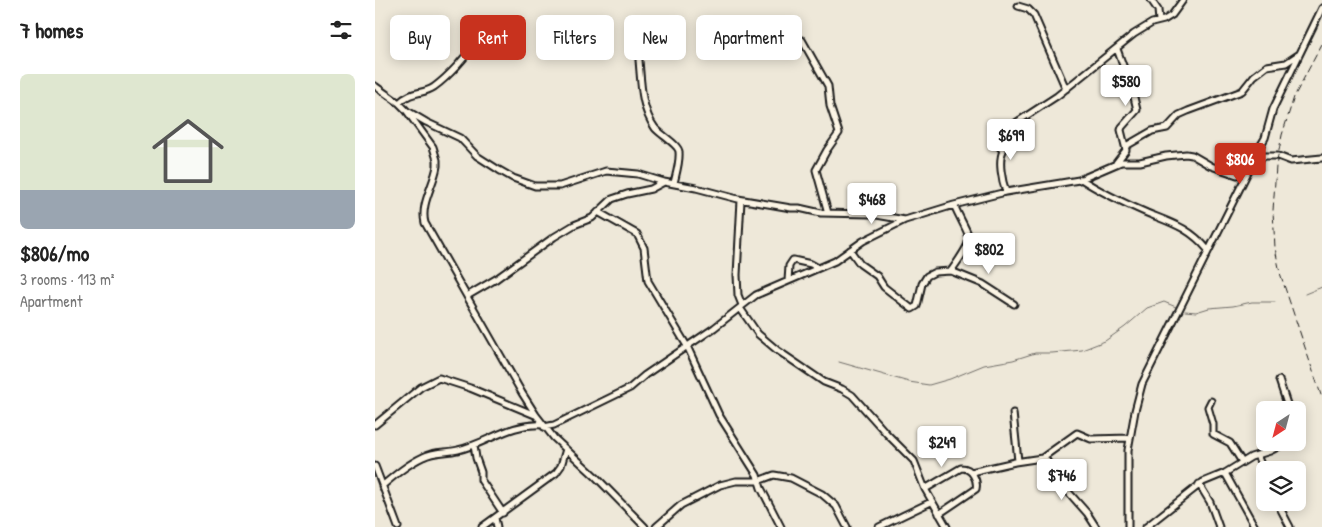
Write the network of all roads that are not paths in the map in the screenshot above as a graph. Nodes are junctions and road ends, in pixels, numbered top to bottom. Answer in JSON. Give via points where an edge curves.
{"nodes":[{"id":1,"x":1151,"y":0,"type":"edge"},
{"id":2,"x":1183,"y":0,"type":"edge"},
{"id":3,"x":1018,"y":6,"type":"dead end"},
{"id":4,"x":1322,"y":8,"type":"edge"},
{"id":5,"x":1159,"y":21,"type":"junction"},
{"id":6,"x":802,"y":40,"type":"dead end"},
{"id":7,"x":1117,"y":49,"type":"junction"},
{"id":8,"x":1298,"y":55,"type":"junction"},
{"id":9,"x":463,"y":60,"type":"edge"},
{"id":10,"x":639,"y":60,"type":"dead end"},
{"id":11,"x":375,"y":86,"type":"edge"},
{"id":12,"x":1066,"y":89,"type":"junction"},
{"id":13,"x":399,"y":103,"type":"junction"},
{"id":14,"x":406,"y":110,"type":"junction"},
{"id":15,"x":1126,"y":146,"type":"junction"},
{"id":16,"x":1322,"y":158,"type":"edge"},
{"id":17,"x":1117,"y":163,"type":"junction"},
{"id":18,"x":1249,"y":170,"type":"junction"},
{"id":19,"x":1081,"y":179,"type":"junction"},
{"id":20,"x":664,"y":182,"type":"junction"},
{"id":21,"x":674,"y":183,"type":"junction"},
{"id":22,"x":1006,"y":192,"type":"junction"},
{"id":23,"x":741,"y":200,"type":"junction"},
{"id":24,"x":954,"y":205,"type":"junction"},
{"id":25,"x":598,"y":212,"type":"junction"},
{"id":26,"x":828,"y":213,"type":"junction"},
{"id":27,"x":905,"y":220,"type":"junction"},
{"id":28,"x":850,"y":250,"type":"junction"},
{"id":29,"x":1208,"y":250,"type":"junction"},
{"id":30,"x":818,"y":268,"type":"junction"},
{"id":31,"x":951,"y":271,"type":"junction"},
{"id":32,"x":788,"y":281,"type":"junction"},
{"id":33,"x":467,"y":296,"type":"junction"},
{"id":34,"x":1014,"y":304,"type":"dead end"},
{"id":35,"x":741,"y":307,"type":"junction"},
{"id":36,"x":687,"y":346,"type":"junction"},
{"id":37,"x":1279,"y":380,"type":"dead end"},
{"id":38,"x":1211,"y":401,"type":"dead end"},
{"id":39,"x":1286,"y":401,"type":"edge"},
{"id":40,"x":1013,"y":413,"type":"dead end"},
{"id":41,"x":536,"y":415,"type":"junction"},
{"id":42,"x":375,"y":425,"type":"edge"},
{"id":43,"x":554,"y":425,"type":"junction"},
{"id":44,"x":544,"y":426,"type":"junction"},
{"id":45,"x":552,"y":435,"type":"junction"},
{"id":46,"x":1130,"y":438,"type":"junction"},
{"id":47,"x":474,"y":445,"type":"junction"},
{"id":48,"x":566,"y":449,"type":"junction"},
{"id":49,"x":1269,"y":451,"type":"edge"},
{"id":50,"x":1257,"y":455,"type":"junction"},
{"id":51,"x":1041,"y":458,"type":"junction"},
{"id":52,"x":1018,"y":461,"type":"junction"},
{"id":53,"x":1260,"y":461,"type":"edge"},
{"id":54,"x":1242,"y":462,"type":"junction"},
{"id":55,"x":375,"y":466,"type":"edge"},
{"id":56,"x":971,"y":472,"type":"junction"},
{"id":57,"x":1225,"y":473,"type":"junction"},
{"id":58,"x":758,"y":481,"type":"junction"},
{"id":59,"x":1199,"y":484,"type":"junction"},
{"id":60,"x":382,"y":486,"type":"junction"},
{"id":61,"x":925,"y":489,"type":"junction"},
{"id":62,"x":931,"y":502,"type":"junction"},
{"id":63,"x":1282,"y":511,"type":"edge"},
{"id":64,"x":503,"y":512,"type":"junction"},
{"id":65,"x":939,"y":514,"type":"junction"},
{"id":66,"x":495,"y":518,"type":"junction"},
{"id":67,"x":399,"y":527,"type":"edge"},
{"id":68,"x":482,"y":527,"type":"edge"},
{"id":69,"x":497,"y":527,"type":"edge"},
{"id":70,"x":645,"y":527,"type":"edge"},
{"id":71,"x":655,"y":527,"type":"edge"},
{"id":72,"x":781,"y":527,"type":"edge"},
{"id":73,"x":847,"y":527,"type":"edge"},
{"id":74,"x":879,"y":527,"type":"edge"},
{"id":75,"x":947,"y":527,"type":"edge"},
{"id":76,"x":1096,"y":527,"type":"edge"},
{"id":77,"x":1128,"y":527,"type":"edge"},
{"id":78,"x":1146,"y":527,"type":"edge"},
{"id":79,"x":1219,"y":527,"type":"edge"},
{"id":80,"x":1255,"y":527,"type":"edge"},
{"id":81,"x":1290,"y":527,"type":"edge"}],
"edges":[{"from":1,"to":5,"type":"street"},
{"from":2,"to":5,"type":"street","via":[[1172,15]]},
{"from":3,"to":12,"type":"street","via":[[1028,9],[1033,15]]},
{"from":4,"to":8,"type":"street"},
{"from":5,"to":7,"type":"street","via":[[1134,34]]},
{"from":6,"to":26,"type":"street","via":[[828,86],[830,106],[839,132],[816,170]]},
{"from":7,"to":12,"type":"street"},
{"from":7,"to":15,"type":"street","via":[[1136,108],[1121,130]]},
{"from":8,"to":15,"type":"street","via":[[1286,63],[1267,66],[1241,91],[1188,111],[1167,128],[1152,131]]},
{"from":8,"to":18,"type":"street"},
{"from":9,"to":13,"type":"street","via":[[431,89],[410,94]]},
{"from":10,"to":21,"type":"street","via":[[649,118],[679,152]]},
{"from":11,"to":13,"type":"street"},
{"from":12,"to":22,"type":"street","via":[[1017,122],[1009,134],[995,141],[1003,150],[1001,177]]},
{"from":13,"to":14,"type":"street"},
{"from":14,"to":20,"type":"street","via":[[460,138],[477,156],[499,170],[535,186],[560,186],[606,171],[638,174]]},
{"from":14,"to":33,"type":"street","via":[[433,147],[437,160],[435,178],[424,211],[425,223]]},
{"from":15,"to":17,"type":"street"},
{"from":16,"to":18,"type":"street","via":[[1291,160],[1264,156]]},
{"from":17,"to":18,"type":"street","via":[[1185,154],[1237,175]]},
{"from":17,"to":19,"type":"street"},
{"from":18,"to":29,"type":"street"},
{"from":19,"to":22,"type":"street"},
{"from":19,"to":29,"type":"street","via":[[1106,195],[1186,229]]},
{"from":20,"to":21,"type":"street"},
{"from":20,"to":25,"type":"street","via":[[651,189],[611,199]]},
{"from":21,"to":23,"type":"street"},
{"from":22,"to":24,"type":"street"},
{"from":23,"to":26,"type":"street"},
{"from":23,"to":35,"type":"street","via":[[737,275]]},
{"from":24,"to":27,"type":"street"},
{"from":24,"to":31,"type":"street","via":[[969,234],[969,242]]},
{"from":25,"to":33,"type":"street","via":[[589,220],[554,237]]},
{"from":25,"to":36,"type":"street","via":[[637,234],[644,248],[648,281]]},
{"from":26,"to":27,"type":"street","via":[[871,214]]},
{"from":27,"to":28,"type":"street"},
{"from":28,"to":30,"type":"street"},
{"from":28,"to":31,"type":"street","via":[[860,264],[912,309],[917,306],[927,276]]},
{"from":29,"to":46,"type":"street","via":[[1142,384]]},
{"from":30,"to":32,"type":"street"},
{"from":30,"to":32,"type":"street","via":[[793,260],[789,266]]},
{"from":31,"to":34,"type":"street","via":[[983,284]]},
{"from":32,"to":35,"type":"street","via":[[756,295]]},
{"from":33,"to":41,"type":"street"},
{"from":35,"to":36,"type":"street"},
{"from":35,"to":61,"type":"street","via":[[758,334],[781,353],[824,382],[852,395],[914,461]]},
{"from":36,"to":43,"type":"street","via":[[630,388]]},
{"from":36,"to":58,"type":"street","via":[[719,415]]},
{"from":37,"to":39,"type":"street"},
{"from":38,"to":54,"type":"street","via":[[1208,407],[1213,434],[1230,443]]},
{"from":40,"to":52,"type":"street"},
{"from":41,"to":42,"type":"street","via":[[439,378],[421,388]]},
{"from":41,"to":44,"type":"street"},
{"from":43,"to":44,"type":"street"},
{"from":43,"to":45,"type":"street"},
{"from":44,"to":45,"type":"street"},
{"from":44,"to":47,"type":"street","via":[[529,425],[507,430]]},
{"from":45,"to":48,"type":"street"},
{"from":46,"to":51,"type":"street","via":[[1091,439],[1077,433]]},
{"from":46,"to":77,"type":"street"},
{"from":47,"to":60,"type":"street","via":[[426,456]]},
{"from":47,"to":64,"type":"street","via":[[483,484]]},
{"from":48,"to":64,"type":"street","via":[[560,469]]},
{"from":48,"to":70,"type":"street"},
{"from":49,"to":50,"type":"street"},
{"from":50,"to":53,"type":"street"},
{"from":50,"to":54,"type":"street"},
{"from":51,"to":52,"type":"street"},
{"from":51,"to":76,"type":"street","via":[[1046,459],[1055,477]]},
{"from":52,"to":56,"type":"street"},
{"from":54,"to":57,"type":"street"},
{"from":55,"to":60,"type":"street"},
{"from":56,"to":61,"type":"street","via":[[961,468]]},
{"from":56,"to":65,"type":"street","via":[[976,489]]},
{"from":57,"to":59,"type":"street"},
{"from":57,"to":80,"type":"street"},
{"from":58,"to":71,"type":"street","via":[[720,485],[681,505]]},
{"from":58,"to":72,"type":"street"},
{"from":58,"to":73,"type":"street","via":[[775,476],[791,478],[803,486],[814,488],[836,506]]},
{"from":59,"to":78,"type":"street"},
{"from":59,"to":79,"type":"street"},
{"from":60,"to":67,"type":"street"},
{"from":61,"to":62,"type":"street"},
{"from":62,"to":65,"type":"street"},
{"from":62,"to":74,"type":"street"},
{"from":63,"to":81,"type":"street"},
{"from":64,"to":66,"type":"street"},
{"from":65,"to":75,"type":"street"},
{"from":66,"to":68,"type":"street"},
{"from":66,"to":69,"type":"street"}]}
